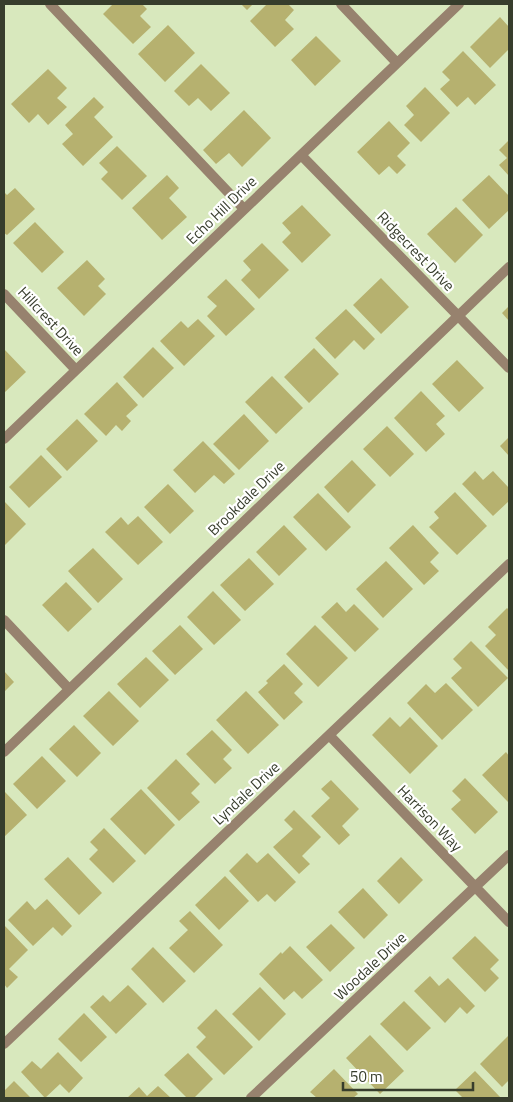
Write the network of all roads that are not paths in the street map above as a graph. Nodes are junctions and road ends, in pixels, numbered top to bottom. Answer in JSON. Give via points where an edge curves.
{"nodes":[{"id":1,"x":50,"y":4,"type":"edge"},
{"id":2,"x":340,"y":4,"type":"edge"},
{"id":3,"x":459,"y":4,"type":"edge"},
{"id":4,"x":397,"y":63,"type":"junction"},
{"id":5,"x":301,"y":154,"type":"junction"},
{"id":6,"x":244,"y":209,"type":"junction"},
{"id":7,"x":509,"y":267,"type":"edge"},
{"id":8,"x":4,"y":294,"type":"edge"},
{"id":9,"x":458,"y":316,"type":"junction"},
{"id":10,"x":509,"y":368,"type":"edge"},
{"id":11,"x":76,"y":370,"type":"junction"},
{"id":12,"x":4,"y":439,"type":"edge"},
{"id":13,"x":509,"y":564,"type":"edge"},
{"id":14,"x":4,"y":620,"type":"edge"},
{"id":15,"x":69,"y":689,"type":"junction"},
{"id":16,"x":329,"y":735,"type":"junction"},
{"id":17,"x":4,"y":752,"type":"edge"},
{"id":18,"x":509,"y":855,"type":"edge"},
{"id":19,"x":476,"y":887,"type":"junction"},
{"id":20,"x":509,"y":922,"type":"edge"},
{"id":21,"x":4,"y":1044,"type":"edge"},
{"id":22,"x":251,"y":1098,"type":"edge"}],
"edges":[{"from":1,"to":6,"type":"street"},
{"from":2,"to":4,"type":"street"},
{"from":3,"to":4,"type":"street","name":"Echo Hill Drive"},
{"from":4,"to":5,"type":"street","name":"Echo Hill Drive"},
{"from":5,"to":6,"type":"street","name":"Echo Hill Drive"},
{"from":5,"to":9,"type":"street","name":"Ridgecrest Drive"},
{"from":6,"to":11,"type":"street","name":"Echo Hill Drive"},
{"from":7,"to":9,"type":"street","name":"Brookdale Drive"},
{"from":8,"to":11,"type":"street","name":"Hillcrest Drive"},
{"from":9,"to":10,"type":"street","name":"Ridgecrest Drive"},
{"from":9,"to":15,"type":"street","name":"Brookdale Drive"},
{"from":11,"to":12,"type":"street","name":"Echo Hill Drive"},
{"from":13,"to":16,"type":"street","name":"Lyndale Drive"},
{"from":14,"to":15,"type":"street"},
{"from":15,"to":17,"type":"street","name":"Brookdale Drive"},
{"from":16,"to":19,"type":"street","name":"Harrison Way"},
{"from":16,"to":21,"type":"street","name":"Lyndale Drive"},
{"from":18,"to":19,"type":"street","name":"Woodale Drive"},
{"from":19,"to":20,"type":"street","name":"Harrison Way"},
{"from":19,"to":22,"type":"street","name":"Woodale Drive"}]}
